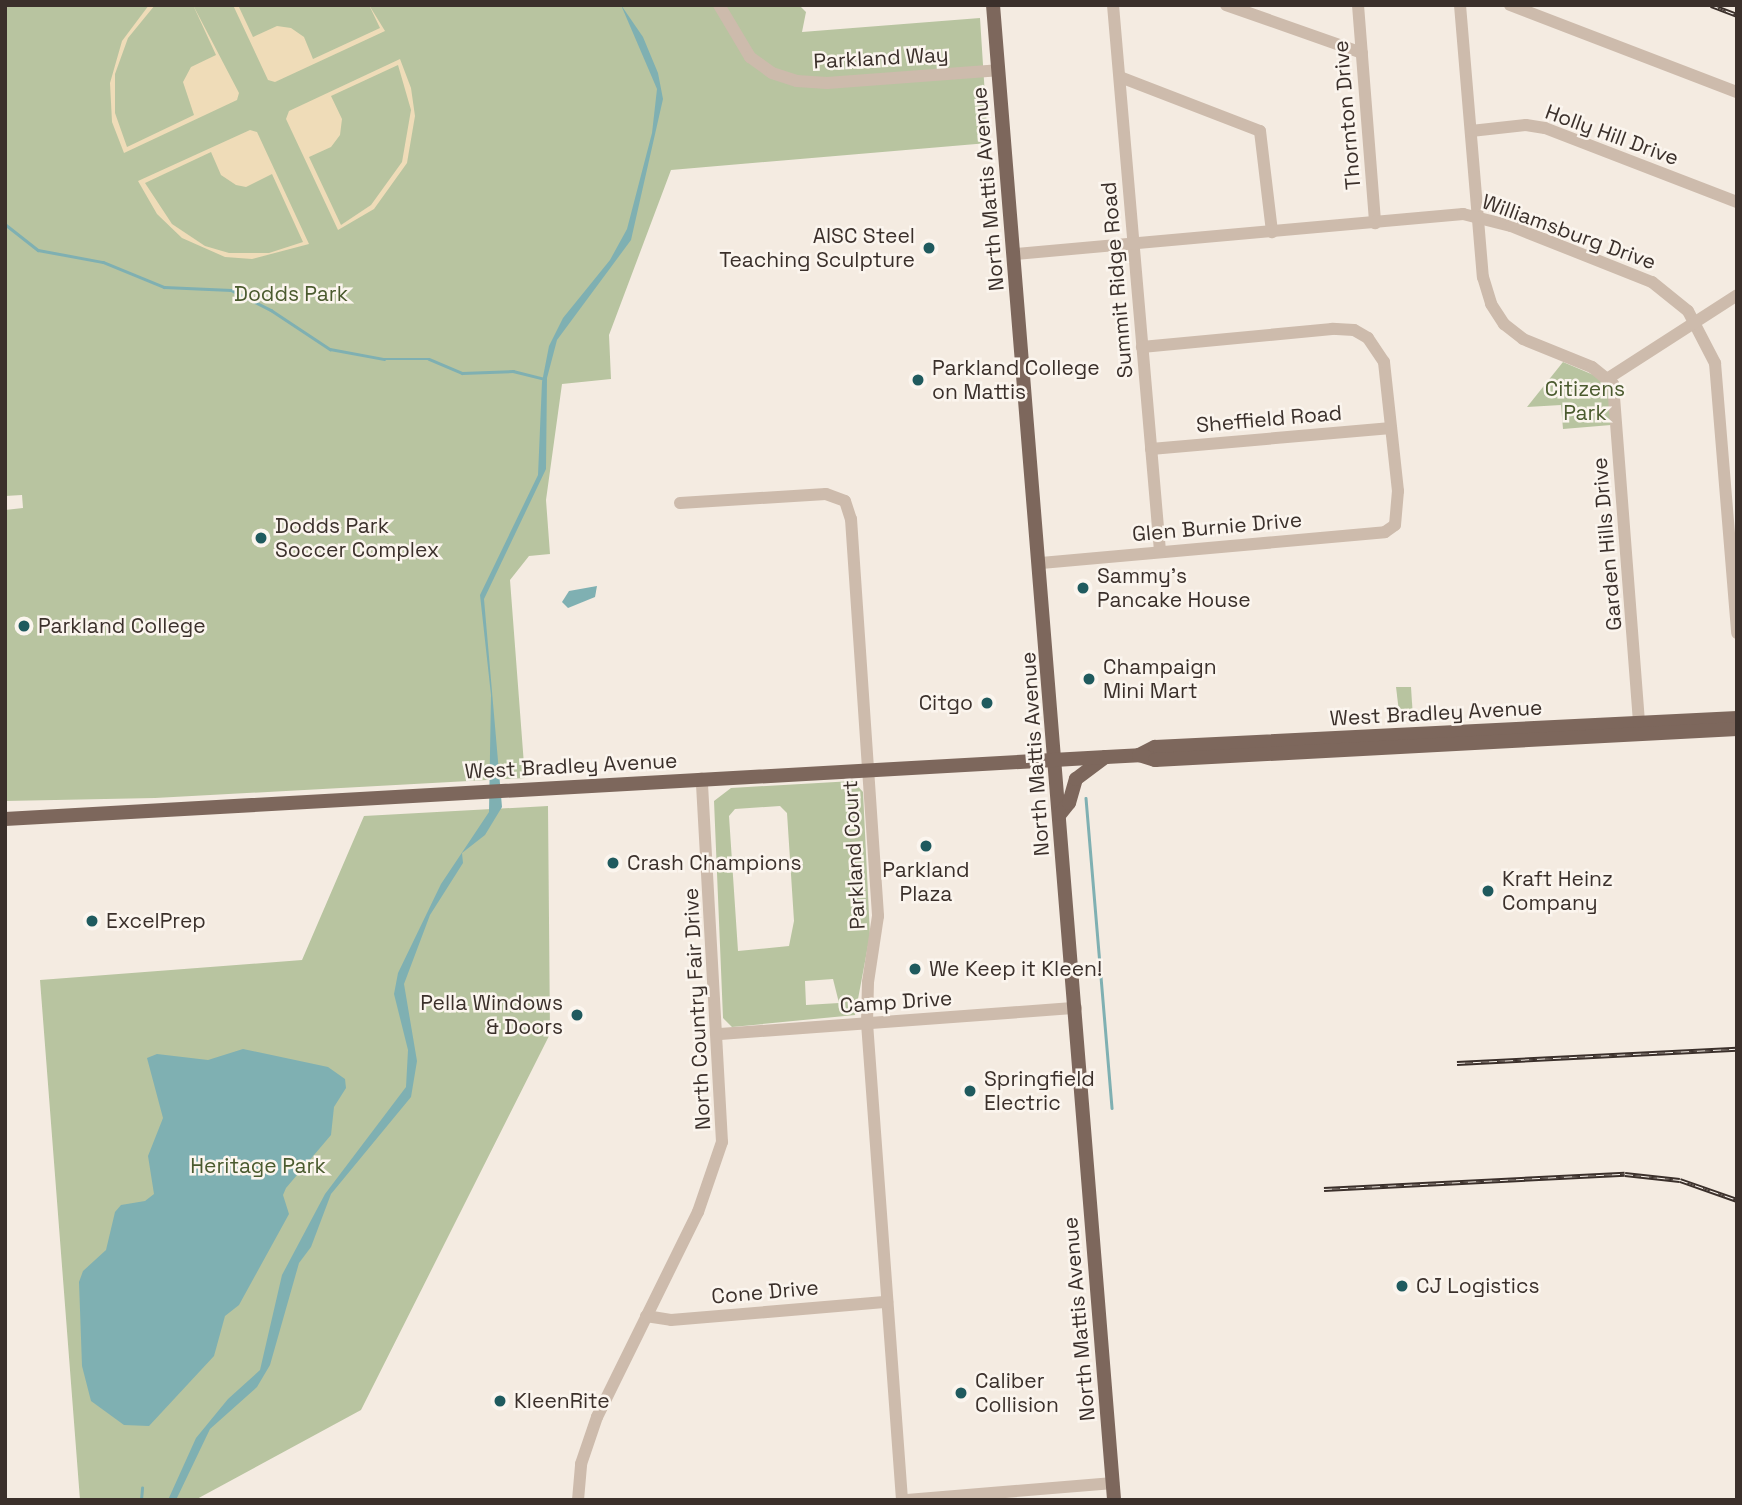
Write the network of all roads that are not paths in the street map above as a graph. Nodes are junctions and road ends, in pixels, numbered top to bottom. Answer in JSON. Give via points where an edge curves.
{"nodes":[{"id":1,"x":719,"y":5,"type":"edge"},
{"id":2,"x":993,"y":5,"type":"edge"},
{"id":3,"x":1113,"y":5,"type":"edge"},
{"id":4,"x":1226,"y":5,"type":"edge"},
{"id":5,"x":1357,"y":5,"type":"edge"},
{"id":6,"x":1460,"y":5,"type":"edge"},
{"id":7,"x":1510,"y":5,"type":"edge"},
{"id":8,"x":1362,"y":53,"type":"junction"},
{"id":9,"x":999,"y":70,"type":"junction"},
{"id":10,"x":1119,"y":78,"type":"junction"},
{"id":11,"x":1737,"y":92,"type":"edge"},
{"id":12,"x":1471,"y":131,"type":"junction"},
{"id":13,"x":1737,"y":202,"type":"edge"},
{"id":14,"x":1478,"y":216,"type":"junction"},
{"id":15,"x":1375,"y":223,"type":"junction"},
{"id":16,"x":1272,"y":232,"type":"junction"},
{"id":17,"x":1133,"y":243,"type":"junction"},
{"id":18,"x":1015,"y":254,"type":"junction"},
{"id":19,"x":1737,"y":295,"type":"edge"},
{"id":20,"x":1697,"y":323,"type":"junction"},
{"id":21,"x":1142,"y":347,"type":"junction"},
{"id":22,"x":1610,"y":377,"type":"junction"},
{"id":23,"x":1391,"y":428,"type":"junction"},
{"id":24,"x":1151,"y":449,"type":"junction"},
{"id":25,"x":680,"y":503,"type":"dead end"},
{"id":26,"x":1160,"y":551,"type":"junction"},
{"id":27,"x":1041,"y":563,"type":"junction"},
{"id":28,"x":1737,"y":633,"type":"edge"},
{"id":29,"x":1737,"y":718,"type":"edge"},
{"id":30,"x":1640,"y":728,"type":"junction"},
{"id":31,"x":1737,"y":729,"type":"edge"},
{"id":32,"x":1105,"y":757,"type":"junction"},
{"id":33,"x":1057,"y":759,"type":"junction"},
{"id":34,"x":870,"y":770,"type":"junction"},
{"id":35,"x":702,"y":779,"type":"junction"},
{"id":36,"x":1060,"y":814,"type":"junction"},
{"id":37,"x":5,"y":819,"type":"edge"},
{"id":38,"x":1076,"y":1008,"type":"junction"},
{"id":39,"x":867,"y":1023,"type":"junction"},
{"id":40,"x":720,"y":1034,"type":"junction"},
{"id":41,"x":887,"y":1302,"type":"junction"},
{"id":42,"x":646,"y":1317,"type":"junction"},
{"id":43,"x":1113,"y":1483,"type":"junction"},
{"id":44,"x":579,"y":1500,"type":"edge"},
{"id":45,"x":905,"y":1500,"type":"edge"},
{"id":46,"x":1114,"y":1500,"type":"edge"}],
"edges":[{"from":1,"to":9,"type":"street","name":"Parkland Way","via":[[750,57],[772,73],[797,81],[827,83]]},
{"from":2,"to":9,"type":"main road","name":"North Mattis Avenue"},
{"from":3,"to":10,"type":"street","name":"Summit Ridge Road"},
{"from":4,"to":8,"type":"street"},
{"from":5,"to":8,"type":"street","name":"Thornton Drive"},
{"from":6,"to":12,"type":"street"},
{"from":7,"to":11,"type":"street"},
{"from":8,"to":15,"type":"street","name":"Thornton Drive"},
{"from":9,"to":18,"type":"main road","name":"North Mattis Avenue"},
{"from":10,"to":16,"type":"street","via":[[1261,131]]},
{"from":10,"to":17,"type":"street","name":"Summit Ridge Road"},
{"from":12,"to":13,"type":"street","name":"Holly Hill Drive","via":[[1526,125],[1545,128]]},
{"from":12,"to":14,"type":"street"},
{"from":14,"to":15,"type":"street","name":"Williamsburg Drive"},
{"from":14,"to":20,"type":"street","name":"Williamsburg Drive","via":[[1644,277],[1676,298]]},
{"from":14,"to":22,"type":"street","via":[[1483,277],[1499,317],[1523,339]]},
{"from":15,"to":16,"type":"street","name":"Williamsburg Drive"},
{"from":16,"to":17,"type":"street","name":"Williamsburg Drive"},
{"from":17,"to":18,"type":"street","name":"Williamsburg Drive"},
{"from":17,"to":21,"type":"street","name":"Summit Ridge Road"},
{"from":18,"to":27,"type":"main road","name":"North Mattis Avenue"},
{"from":19,"to":20,"type":"street"},
{"from":20,"to":22,"type":"street"},
{"from":20,"to":28,"type":"street","name":"Williamsburg Drive","via":[[1718,383]]},
{"from":21,"to":23,"type":"street","via":[[1332,330],[1364,335],[1384,362]]},
{"from":21,"to":24,"type":"street","name":"Summit Ridge Road"},
{"from":22,"to":30,"type":"street","name":"Garden Hills Drive"},
{"from":23,"to":24,"type":"street","name":"Sheffield Road"},
{"from":23,"to":26,"type":"street","name":"Glen Burnie Drive","via":[[1398,491],[1393,527],[1385,532]]},
{"from":24,"to":26,"type":"street","name":"Summit Ridge Road"},
{"from":25,"to":34,"type":"street","name":"Parkland Court","via":[[826,494],[845,501],[851,519]]},
{"from":26,"to":27,"type":"street","name":"Glen Burnie Drive"},
{"from":27,"to":33,"type":"main road","name":"North Mattis Avenue"},
{"from":29,"to":30,"type":"main road","name":"West Bradley Avenue"},
{"from":30,"to":31,"type":"main road","name":"West Bradley Avenue"},
{"from":30,"to":32,"type":"main road","name":"West Bradley Avenue","via":[[1155,760],[1139,755]]},
{"from":32,"to":33,"type":"main road","name":"West Bradley Avenue"},
{"from":32,"to":36,"type":"main road","via":[[1076,779],[1069,803]]},
{"from":33,"to":34,"type":"main road","name":"West Bradley Avenue"},
{"from":33,"to":36,"type":"main road","name":"North Mattis Avenue"},
{"from":34,"to":35,"type":"main road","name":"West Bradley Avenue"},
{"from":34,"to":39,"type":"street","name":"Parkland Court","via":[[878,935],[868,982]]},
{"from":35,"to":37,"type":"main road","name":"West Bradley Avenue"},
{"from":35,"to":40,"type":"street","name":"North Country Fair Drive"},
{"from":36,"to":38,"type":"main road","name":"North Mattis Avenue"},
{"from":38,"to":39,"type":"street","name":"Camp Drive"},
{"from":38,"to":43,"type":"main road","name":"North Mattis Avenue"},
{"from":39,"to":40,"type":"street","name":"Camp Drive"},
{"from":39,"to":41,"type":"street","name":"Parkland Court"},
{"from":40,"to":42,"type":"street","name":"North Country Fair Drive","via":[[724,1120],[718,1162]]},
{"from":41,"to":42,"type":"street","name":"Cone Drive","via":[[671,1320]]},
{"from":41,"to":45,"type":"street","name":"Parkland Court"},
{"from":42,"to":44,"type":"street","name":"North Country Fair Drive","via":[[588,1440]]},
{"from":43,"to":45,"type":"street"},
{"from":43,"to":46,"type":"main road","name":"North Mattis Avenue"}]}
